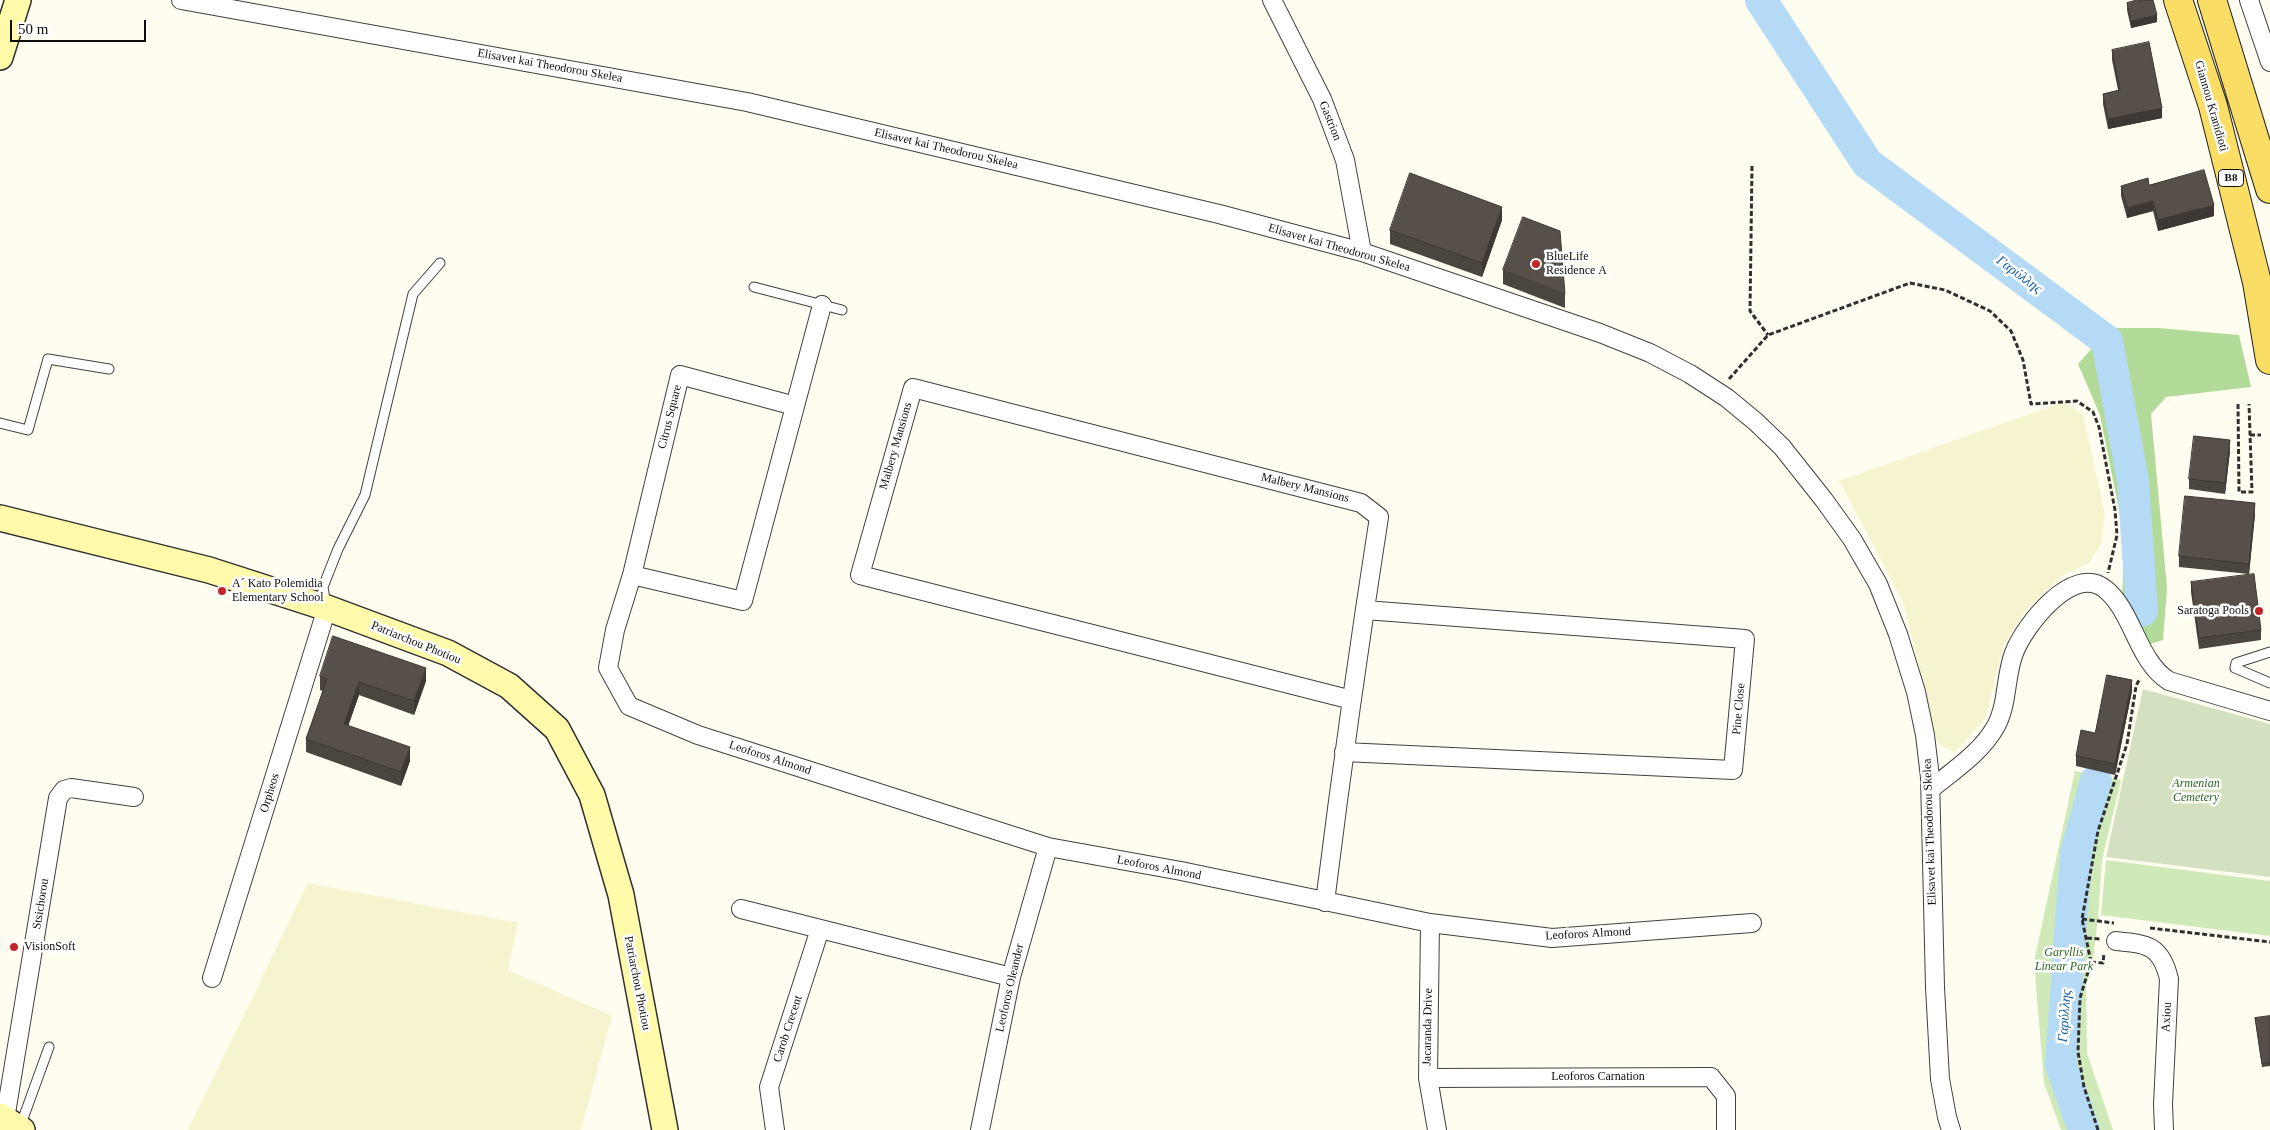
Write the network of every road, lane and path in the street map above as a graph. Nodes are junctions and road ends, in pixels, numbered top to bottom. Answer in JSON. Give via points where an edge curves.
{"nodes":[{"id":1,"x":18,"y":0,"type":"edge"},
{"id":2,"x":181,"y":0,"type":"edge"},
{"id":3,"x":1272,"y":0,"type":"edge"},
{"id":4,"x":2178,"y":0,"type":"edge"},
{"id":5,"x":2212,"y":0,"type":"edge"},
{"id":6,"x":2249,"y":0,"type":"edge"},
{"id":7,"x":0,"y":57,"type":"edge"},
{"id":8,"x":2270,"y":62,"type":"edge"},
{"id":9,"x":1752,"y":166,"type":"dead end"},
{"id":10,"x":2270,"y":189,"type":"edge"},
{"id":11,"x":1362,"y":252,"type":"junction"},
{"id":12,"x":440,"y":263,"type":"dead end"},
{"id":13,"x":754,"y":287,"type":"dead end"},
{"id":14,"x":822,"y":305,"type":"junction"},
{"id":15,"x":842,"y":310,"type":"dead end"},
{"id":16,"x":1768,"y":334,"type":"junction"},
{"id":17,"x":2270,"y":360,"type":"edge"},
{"id":18,"x":109,"y":369,"type":"dead end"},
{"id":19,"x":1718,"y":392,"type":"junction"},
{"id":20,"x":2238,"y":404,"type":"dead end"},
{"id":21,"x":2249,"y":404,"type":"dead end"},
{"id":22,"x":795,"y":406,"type":"junction"},
{"id":23,"x":0,"y":423,"type":"edge"},
{"id":24,"x":2250,"y":435,"type":"junction"},
{"id":25,"x":2260,"y":435,"type":"dead end"},
{"id":26,"x":0,"y":518,"type":"edge"},
{"id":27,"x":632,"y":575,"type":"junction"},
{"id":28,"x":2105,"y":588,"type":"junction"},
{"id":29,"x":327,"y":608,"type":"junction"},
{"id":30,"x":1364,"y":610,"type":"junction"},
{"id":31,"x":2270,"y":652,"type":"edge"},
{"id":32,"x":2145,"y":654,"type":"junction"},
{"id":33,"x":608,"y":668,"type":"joint"},
{"id":34,"x":2270,"y":683,"type":"edge"},
{"id":35,"x":1352,"y":700,"type":"junction"},
{"id":36,"x":2270,"y":711,"type":"edge"},
{"id":37,"x":1344,"y":752,"type":"junction"},
{"id":38,"x":1931,"y":789,"type":"junction"},
{"id":39,"x":134,"y":797,"type":"dead end"},
{"id":40,"x":1048,"y":847,"type":"junction"},
{"id":41,"x":1325,"y":902,"type":"junction"},
{"id":42,"x":741,"y":909,"type":"dead end"},
{"id":43,"x":2082,"y":919,"type":"junction"},
{"id":44,"x":1430,"y":923,"type":"junction"},
{"id":45,"x":1752,"y":923,"type":"dead end"},
{"id":46,"x":2118,"y":923,"type":"dead end"},
{"id":47,"x":2145,"y":927,"type":"dead end"},
{"id":48,"x":820,"y":929,"type":"junction"},
{"id":49,"x":2116,"y":941,"type":"dead end"},
{"id":50,"x":2270,"y":942,"type":"edge"},
{"id":51,"x":1011,"y":977,"type":"junction"},
{"id":52,"x":212,"y":978,"type":"dead end"},
{"id":53,"x":49,"y":1048,"type":"dead end"},
{"id":54,"x":1428,"y":1078,"type":"junction"},
{"id":55,"x":13,"y":1125,"type":"edge"},
{"id":56,"x":665,"y":1130,"type":"edge"},
{"id":57,"x":775,"y":1130,"type":"edge"},
{"id":58,"x":980,"y":1130,"type":"edge"},
{"id":59,"x":1437,"y":1130,"type":"edge"},
{"id":60,"x":1726,"y":1130,"type":"edge"},
{"id":61,"x":1951,"y":1130,"type":"edge"},
{"id":62,"x":2098,"y":1130,"type":"edge"},
{"id":63,"x":2164,"y":1130,"type":"edge"}],
"edges":[{"from":1,"to":7,"type":"street"},
{"from":2,"to":11,"type":"street","name":"Elisavet kai Theodorou Skelea","via":[[747,102],[1219,214]]},
{"from":3,"to":11,"type":"street","name":"Gastrion","via":[[1322,99],[1345,160]]},
{"from":4,"to":17,"type":"main road","name":"Giannou Kranidioti","number":"B8","via":[[2215,116],[2257,282]]},
{"from":5,"to":10,"type":"main road"},
{"from":6,"to":8,"type":"street"},
{"from":9,"to":16,"type":"path","via":[[1750,311]]},
{"from":11,"to":19,"type":"street","name":"Elisavet kai Theodorou Skelea","via":[[1600,333],[1650,353]]},
{"from":12,"to":29,"type":"lane","via":[[413,294],[365,495],[338,549],[324,587]]},
{"from":13,"to":14,"type":"lane"},
{"from":14,"to":15,"type":"lane"},
{"from":14,"to":22,"type":"street"},
{"from":16,"to":19,"type":"path"},
{"from":16,"to":28,"type":"path","via":[[1910,283],[1946,290],[1990,311],[2011,331],[2024,360],[2031,404],[2077,401],[2093,412],[2099,427],[2117,535]]},
{"from":18,"to":23,"type":"lane","via":[[48,359],[28,430]]},
{"from":19,"to":38,"type":"street","name":"Elisavet kai Theodorou Skelea","via":[[1782,447],[1852,539],[1878,584],[1916,692]]},
{"from":20,"to":24,"type":"path","via":[[2239,492],[2252,492]]},
{"from":21,"to":24,"type":"path"},
{"from":22,"to":27,"type":"street","via":[[742,601]]},
{"from":22,"to":27,"type":"street","name":"Citrus Square","via":[[680,375]]},
{"from":24,"to":25,"type":"path"},
{"from":26,"to":29,"type":"street","name":"Patriarchou Photiou","via":[[209,570]]},
{"from":27,"to":33,"type":"street","name":"Citrus Square","via":[[615,630]]},
{"from":28,"to":32,"type":"street"},
{"from":28,"to":38,"type":"street","via":[[2086,582],[2077,584],[2065,590],[2032,623],[2014,652],[2001,712],[1988,739]]},
{"from":29,"to":52,"type":"street","name":"Orpheos"},
{"from":29,"to":56,"type":"street","name":"Patriarchou Photiou","via":[[453,655],[509,686],[557,729],[592,795],[621,895]]},
{"from":30,"to":35,"type":"street","name":"Malbery Mansions"},
{"from":30,"to":35,"type":"street","name":"Malbery Mansions","via":[[1379,517],[1361,502],[912,388],[860,575]]},
{"from":30,"to":37,"type":"street","name":"Pine Close","via":[[1745,639],[1734,770]]},
{"from":31,"to":34,"type":"lane","via":[[2236,663],[2235,668]]},
{"from":32,"to":36,"type":"street","via":[[2159,675],[2169,681]]},
{"from":32,"to":43,"type":"path","via":[[2136,686],[2127,744],[2098,830]]},
{"from":33,"to":40,"type":"street","name":"Leoforos Almond","via":[[630,706],[690,732]]},
{"from":35,"to":37,"type":"street","name":"Malbery Mansions"},
{"from":37,"to":41,"type":"street","name":"Malbery Mansions"},
{"from":38,"to":61,"type":"street","name":"Elisavet kai Theodorou Skelea","via":[[1940,1079]]},
{"from":39,"to":55,"type":"street","name":"Stsichorou","via":[[71,788],[64,790],[58,798]]},
{"from":40,"to":41,"type":"street","name":"Leoforos Almond"},
{"from":40,"to":51,"type":"street","name":"Leoforos Oleander"},
{"from":41,"to":44,"type":"street","name":"Leoforos Almond"},
{"from":42,"to":48,"type":"street"},
{"from":43,"to":46,"type":"path"},
{"from":43,"to":62,"type":"path","via":[[2091,962],[2080,998],[2078,1052],[2084,1086]]},
{"from":44,"to":45,"type":"street","name":"Leoforos Almond","via":[[1552,938]]},
{"from":44,"to":54,"type":"street","name":"Jacaranda Drive"},
{"from":47,"to":50,"type":"path"},
{"from":48,"to":51,"type":"street"},
{"from":48,"to":57,"type":"street","name":"Carob Crecent","via":[[769,1087]]},
{"from":49,"to":63,"type":"street","name":"Axiou","via":[[2147,944],[2165,960],[2169,979]]},
{"from":51,"to":58,"type":"street","name":"Leoforos Oleander"},
{"from":53,"to":55,"type":"lane"},
{"from":54,"to":59,"type":"street","name":"Jacaranda Drive"},
{"from":54,"to":60,"type":"street","name":"Leoforos Carnation","via":[[1711,1077],[1726,1096]]}]}
